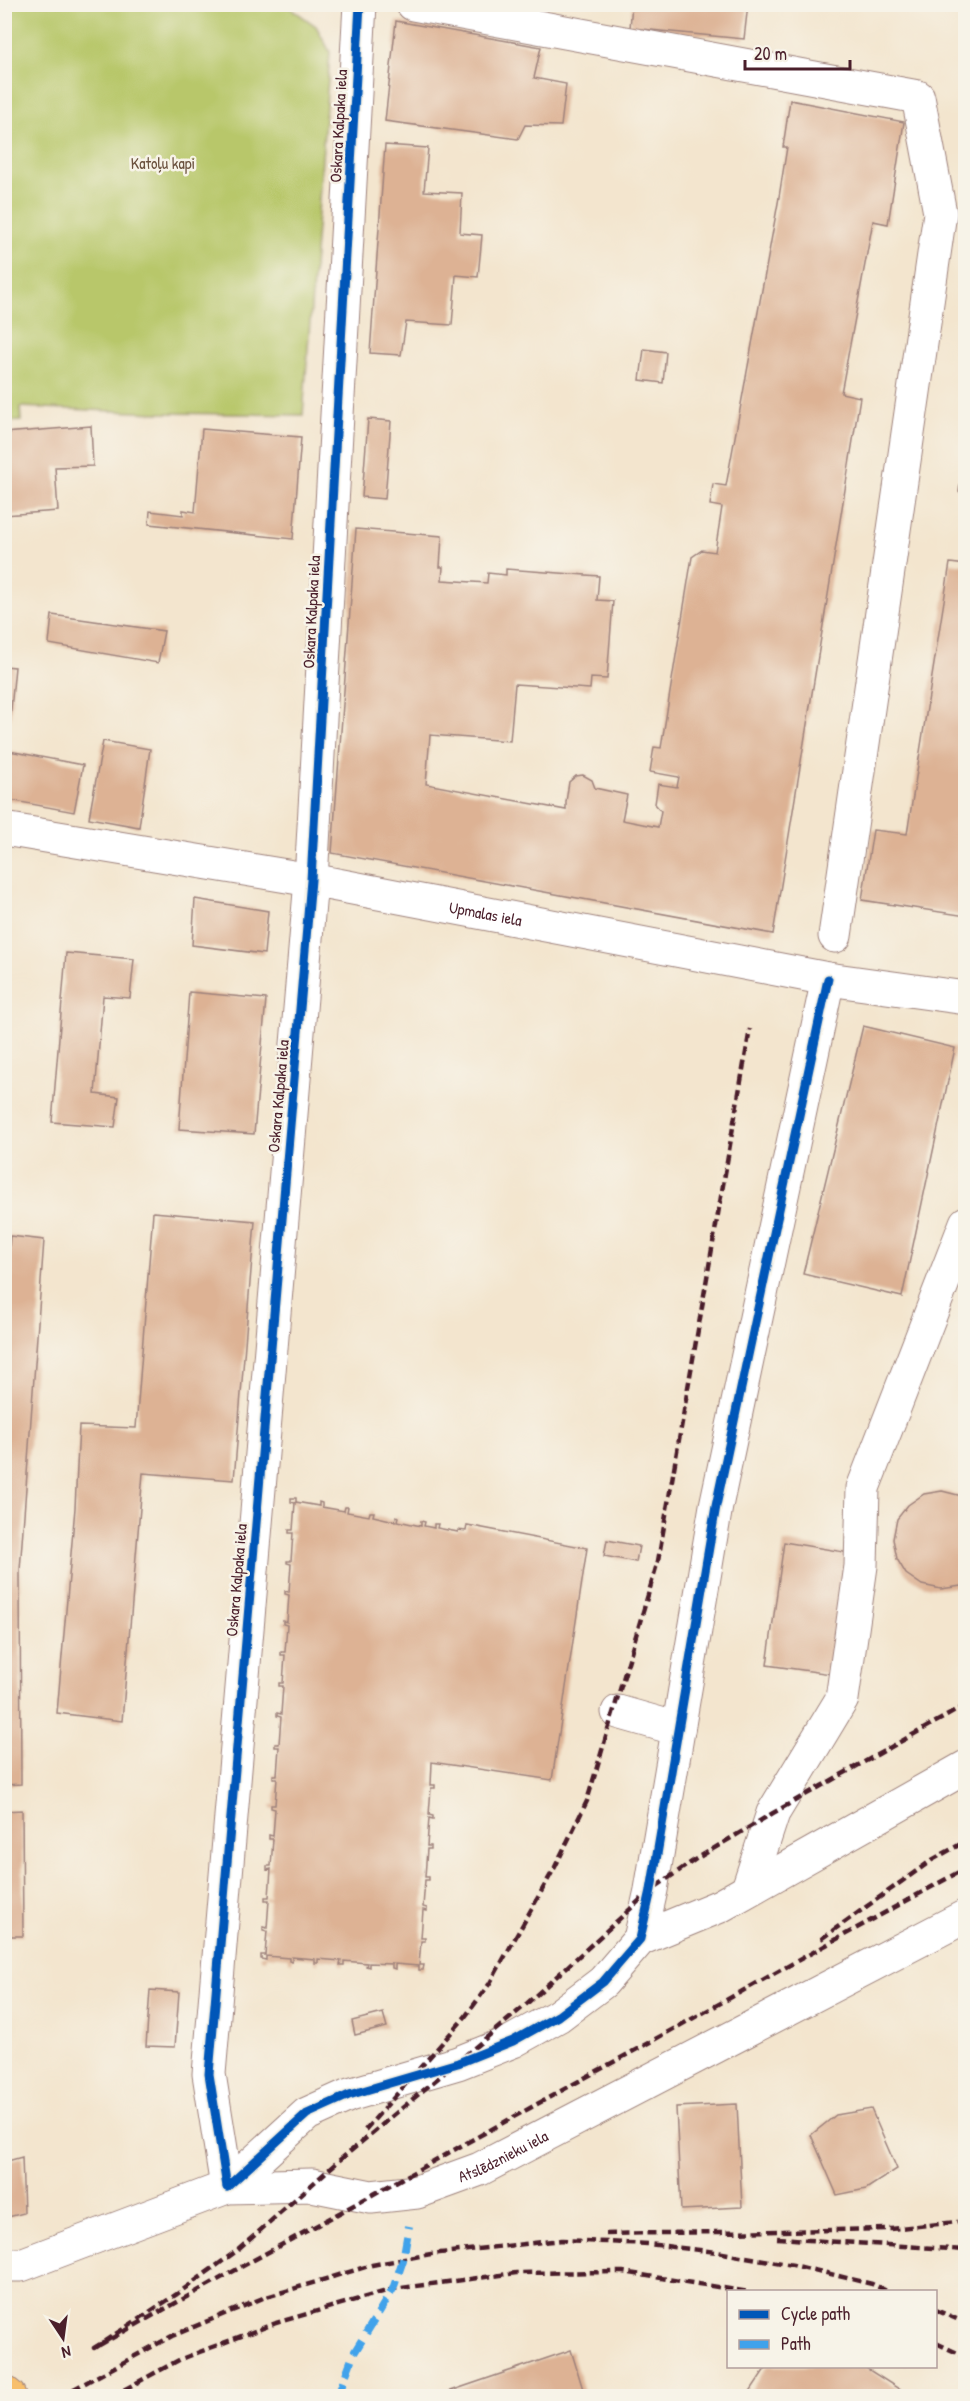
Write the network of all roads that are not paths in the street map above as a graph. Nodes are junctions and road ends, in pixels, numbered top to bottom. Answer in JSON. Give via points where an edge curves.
{"nodes":[{"id":1,"x":360,"y":4,"type":"edge"},
{"id":2,"x":413,"y":4,"type":"edge"},
{"id":3,"x":4,"y":830,"type":"edge"},
{"id":4,"x":311,"y":880,"type":"junction"},
{"id":5,"x":835,"y":936,"type":"dead end"},
{"id":6,"x":828,"y":979,"type":"junction"},
{"id":7,"x":966,"y":998,"type":"edge"},
{"id":8,"x":966,"y":1223,"type":"edge"},
{"id":9,"x":618,"y":1712,"type":"dead end"},
{"id":10,"x":678,"y":1729,"type":"junction"},
{"id":11,"x":966,"y":1767,"type":"edge"},
{"id":12,"x":747,"y":1889,"type":"junction"},
{"id":13,"x":966,"y":1916,"type":"edge"},
{"id":14,"x":640,"y":1939,"type":"junction"},
{"id":15,"x":227,"y":2187,"type":"junction"},
{"id":16,"x":10,"y":2268,"type":"edge"},
{"id":17,"x":4,"y":2392,"type":"edge"},
{"id":18,"x":9,"y":2397,"type":"edge"}],
"edges":[{"from":1,"to":4,"type":"street","name":"Oskara Kalpaka iela"},
{"from":2,"to":5,"type":"street","via":[[918,97],[940,213]]},
{"from":3,"to":4,"type":"street","name":"Upmalas iela"},
{"from":4,"to":6,"type":"street","name":"Upmalas iela"},
{"from":4,"to":15,"type":"street","name":"Oskara Kalpaka iela","via":[[209,2074]]},
{"from":6,"to":7,"type":"street","name":"Upmalas iela"},
{"from":6,"to":10,"type":"street","via":[[716,1506]]},
{"from":8,"to":12,"type":"street","via":[[863,1488],[861,1566],[842,1699],[773,1813]]},
{"from":9,"to":10,"type":"street"},
{"from":10,"to":14,"type":"street"},
{"from":11,"to":12,"type":"street"},
{"from":12,"to":14,"type":"street","via":[[720,1906]]},
{"from":13,"to":15,"type":"street","name":"Atslēdznieku iela","via":[[459,2177],[417,2192],[371,2196],[312,2185]]},
{"from":14,"to":15,"type":"street","via":[[603,1982],[558,2016],[513,2041],[458,2063],[349,2095],[307,2114]]},
{"from":15,"to":16,"type":"street","name":"Atslēdznieku iela"},
{"from":17,"to":18,"type":"main road"}]}
